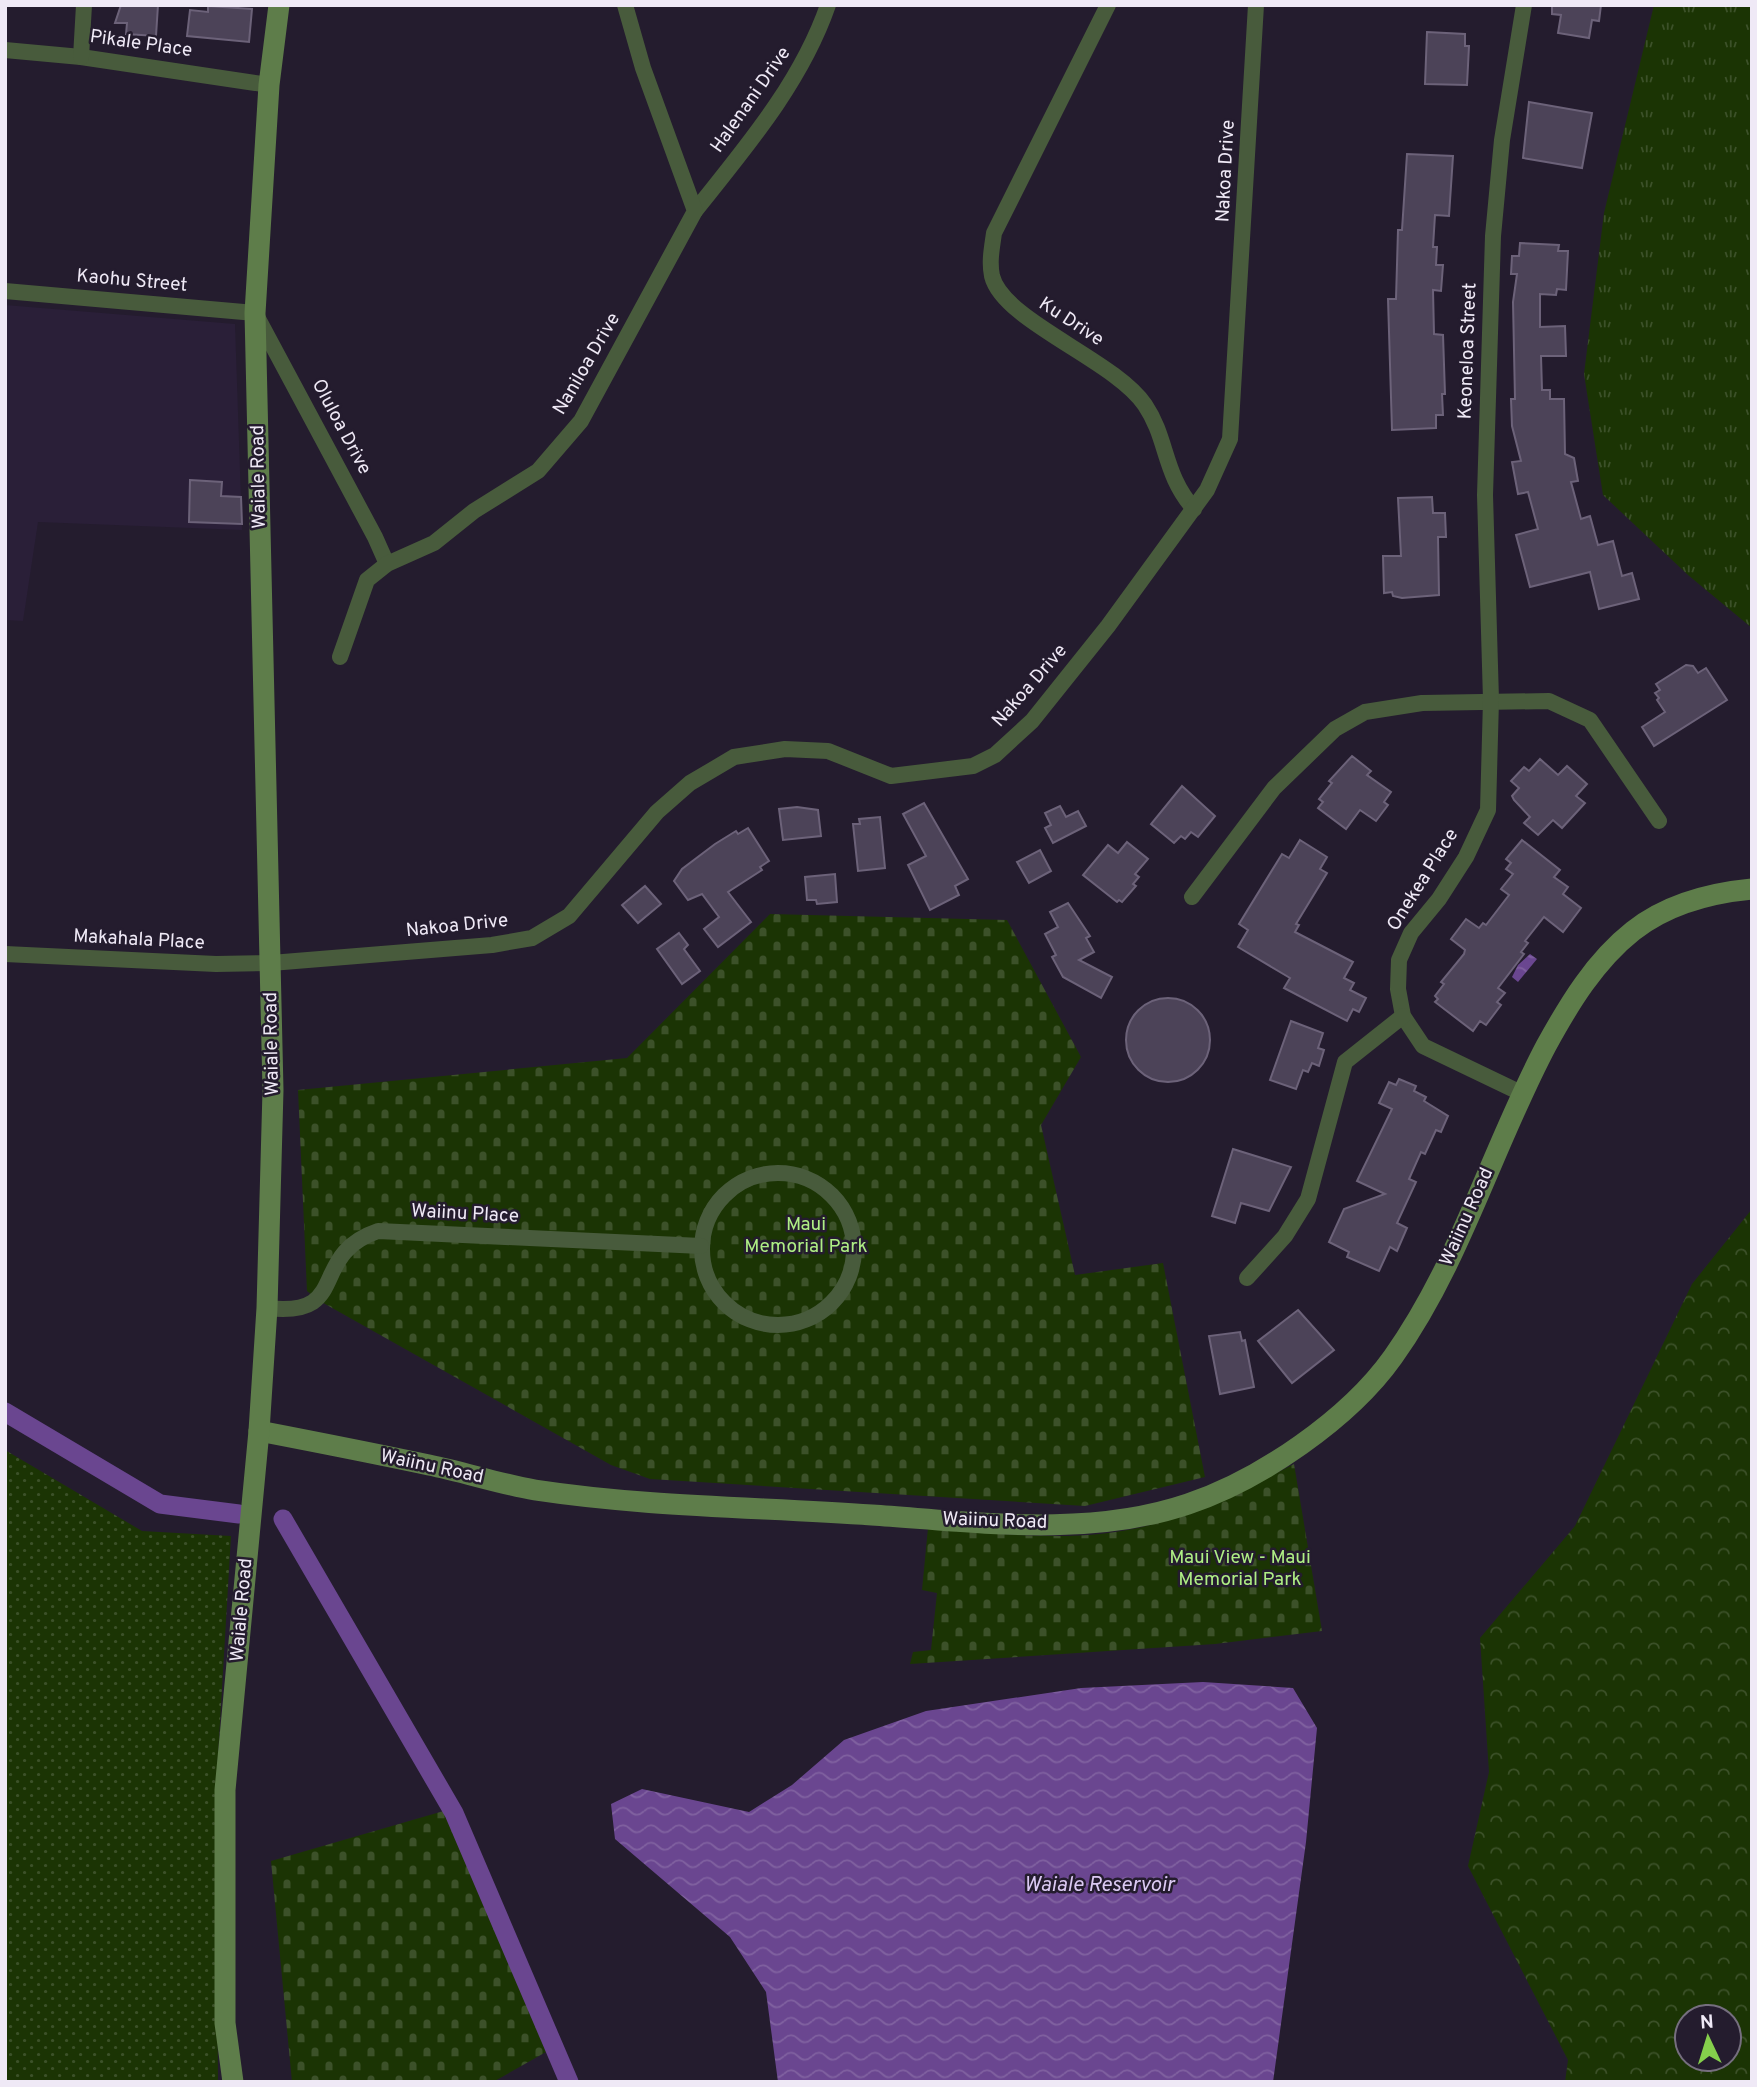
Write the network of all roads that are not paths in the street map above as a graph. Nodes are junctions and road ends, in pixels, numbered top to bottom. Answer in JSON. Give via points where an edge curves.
{"nodes":[{"id":1,"x":84,"y":5,"type":"edge"},
{"id":2,"x":279,"y":5,"type":"edge"},
{"id":3,"x":625,"y":5,"type":"edge"},
{"id":4,"x":828,"y":5,"type":"edge"},
{"id":5,"x":1108,"y":5,"type":"edge"},
{"id":6,"x":1256,"y":5,"type":"edge"},
{"id":7,"x":1524,"y":5,"type":"edge"},
{"id":8,"x":5,"y":50,"type":"edge"},
{"id":9,"x":81,"y":57,"type":"junction"},
{"id":10,"x":269,"y":85,"type":"junction"},
{"id":11,"x":695,"y":211,"type":"junction"},
{"id":12,"x":5,"y":291,"type":"edge"},
{"id":13,"x":255,"y":313,"type":"junction"},
{"id":14,"x":1194,"y":509,"type":"junction"},
{"id":15,"x":387,"y":564,"type":"junction"},
{"id":16,"x":340,"y":657,"type":"dead end"},
{"id":17,"x":1491,"y":700,"type":"junction"},
{"id":18,"x":1659,"y":821,"type":"dead end"},
{"id":19,"x":1752,"y":889,"type":"edge"},
{"id":20,"x":1192,"y":897,"type":"dead end"},
{"id":21,"x":5,"y":954,"type":"edge"},
{"id":22,"x":271,"y":963,"type":"junction"},
{"id":23,"x":1403,"y":1016,"type":"junction"},
{"id":24,"x":1521,"y":1093,"type":"junction"},
{"id":25,"x":701,"y":1246,"type":"junction"},
{"id":26,"x":1247,"y":1278,"type":"dead end"},
{"id":27,"x":267,"y":1308,"type":"junction"},
{"id":28,"x":259,"y":1431,"type":"junction"},
{"id":29,"x":233,"y":2082,"type":"edge"}],
"edges":[{"from":1,"to":9,"type":"street"},
{"from":2,"to":10,"type":"street","name":"Waiale Road"},
{"from":3,"to":11,"type":"street"},
{"from":4,"to":11,"type":"street","name":"Halenani Drive","via":[[802,66]]},
{"from":5,"to":14,"type":"street","name":"Ku Drive","via":[[995,233],[990,259],[993,278],[1020,314],[1116,377],[1145,405],[1172,480]]},
{"from":6,"to":14,"type":"street","name":"Nakoa Drive","via":[[1230,439]]},
{"from":7,"to":17,"type":"street","name":"Keoneloa Street","via":[[1502,140],[1491,260],[1485,495]]},
{"from":8,"to":9,"type":"street","name":"Pikale Place"},
{"from":9,"to":10,"type":"street","name":"Pikale Place"},
{"from":10,"to":13,"type":"street","name":"Waiale Road"},
{"from":11,"to":15,"type":"street","name":"Naniloa Drive","via":[[581,421],[557,450],[538,471],[474,510],[434,543]]},
{"from":12,"to":13,"type":"street","name":"Kaohu Street"},
{"from":13,"to":15,"type":"street","name":"Oluloa Drive"},
{"from":13,"to":22,"type":"street","name":"Waiale Road"},
{"from":14,"to":22,"type":"street","name":"Nakoa Drive","via":[[1032,721],[995,755],[973,766],[891,776],[828,751],[785,749],[734,757],[690,783],[657,812],[569,916],[532,938]]},
{"from":15,"to":16,"type":"street","name":"Naniloa Drive","via":[[367,580]]},
{"from":17,"to":18,"type":"street","via":[[1549,701],[1590,720]]},
{"from":17,"to":20,"type":"street","via":[[1422,703],[1364,712],[1335,729],[1274,788]]},
{"from":17,"to":23,"type":"street","name":"Onekea Place","via":[[1488,810],[1466,858],[1411,933],[1399,960]]},
{"from":19,"to":24,"type":"street","name":"Waiinu Road","via":[[1717,892],[1673,907],[1635,928],[1607,954],[1568,1006]]},
{"from":21,"to":22,"type":"street","name":"Makahala Place"},
{"from":22,"to":27,"type":"street","name":"Waiale Road"},
{"from":23,"to":24,"type":"street","name":"Onekea Place","via":[[1423,1046]]},
{"from":23,"to":26,"type":"street","via":[[1345,1062],[1308,1199],[1285,1236]]},
{"from":24,"to":28,"type":"street","name":"Waiinu Road","via":[[1423,1310],[1391,1360],[1331,1422],[1285,1455],[1235,1485],[1187,1504],[1124,1520],[1010,1524],[650,1504],[531,1489]]},
{"from":25,"to":25,"type":"street","via":[[706,1275],[721,1300],[745,1318],[775,1325],[804,1320],[830,1305],[847,1280],[854,1251],[849,1222],[834,1197],[810,1179],[780,1172],[751,1177],[726,1192],[708,1217]]},
{"from":25,"to":27,"type":"street","name":"Waiinu Place","via":[[377,1231],[358,1238],[343,1252],[322,1295],[308,1308]]},
{"from":27,"to":28,"type":"street","name":"Waiale Road"},
{"from":28,"to":29,"type":"street","name":"Waiale Road","via":[[225,1790],[225,2023]]}]}
